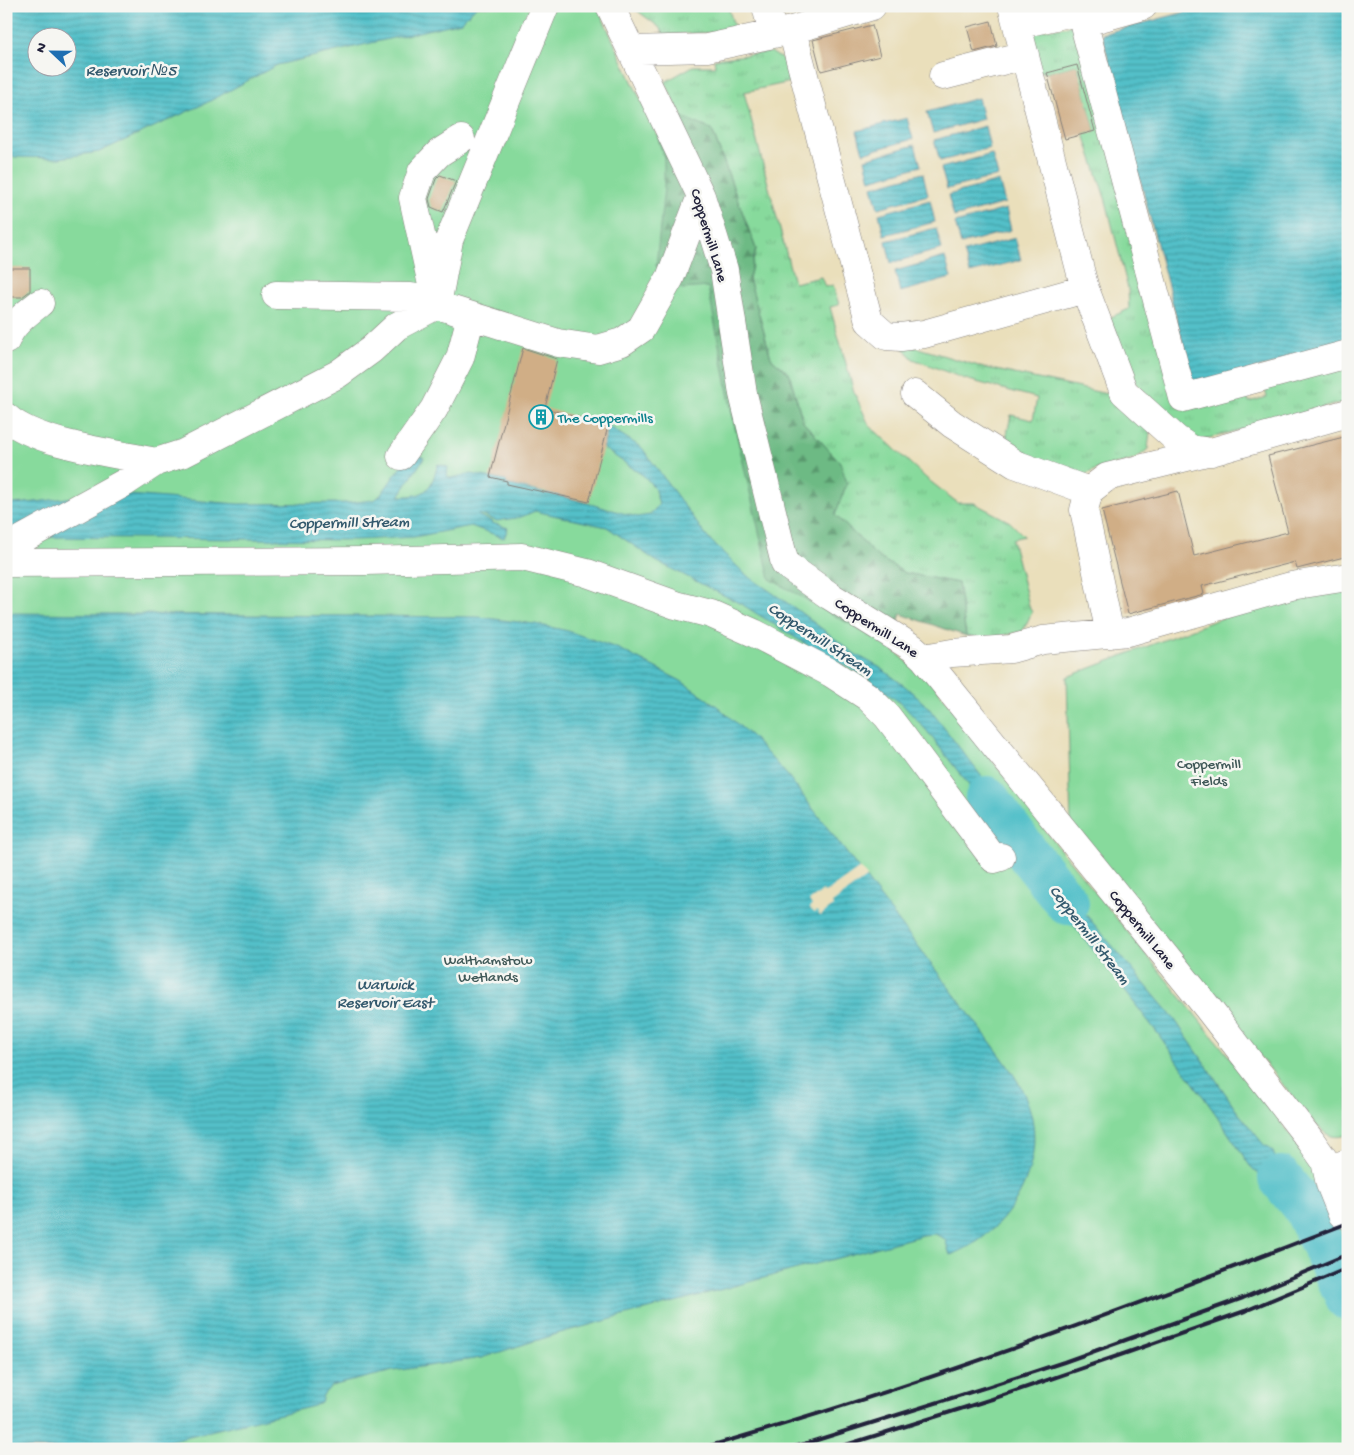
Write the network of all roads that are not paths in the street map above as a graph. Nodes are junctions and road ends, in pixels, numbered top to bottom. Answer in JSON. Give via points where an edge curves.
{"nodes":[{"id":1,"x":545,"y":6,"type":"edge"},
{"id":2,"x":610,"y":6,"type":"edge"},
{"id":3,"x":766,"y":6,"type":"edge"},
{"id":4,"x":872,"y":6,"type":"edge"},
{"id":5,"x":1143,"y":6,"type":"edge"},
{"id":6,"x":1081,"y":12,"type":"edge"},
{"id":7,"x":1014,"y":15,"type":"edge"},
{"id":8,"x":783,"y":32,"type":"junction"},
{"id":9,"x":631,"y":50,"type":"junction"},
{"id":10,"x":1025,"y":55,"type":"junction"},
{"id":11,"x":943,"y":76,"type":"dead end"},
{"id":12,"x":461,"y":139,"type":"dead end"},
{"id":13,"x":701,"y":196,"type":"junction"},
{"id":14,"x":1085,"y":289,"type":"junction"},
{"id":15,"x":276,"y":295,"type":"dead end"},
{"id":16,"x":40,"y":303,"type":"dead end"},
{"id":17,"x":437,"y":305,"type":"junction"},
{"id":18,"x":471,"y":316,"type":"junction"},
{"id":19,"x":6,"y":340,"type":"edge"},
{"id":20,"x":1348,"y":354,"type":"edge"},
{"id":21,"x":915,"y":394,"type":"dead end"},
{"id":22,"x":1348,"y":413,"type":"edge"},
{"id":23,"x":6,"y":417,"type":"edge"},
{"id":24,"x":1208,"y":452,"type":"junction"},
{"id":25,"x":401,"y":456,"type":"dead end"},
{"id":26,"x":156,"y":462,"type":"junction"},
{"id":27,"x":1089,"y":491,"type":"junction"},
{"id":28,"x":6,"y":548,"type":"edge"},
{"id":29,"x":6,"y":562,"type":"edge"},
{"id":30,"x":1348,"y":577,"type":"edge"},
{"id":31,"x":1110,"y":634,"type":"junction"},
{"id":32,"x":924,"y":658,"type":"junction"},
{"id":33,"x":1001,"y":857,"type":"dead end"},
{"id":34,"x":1339,"y":1165,"type":"edge"},
{"id":35,"x":1342,"y":1214,"type":"dead end"}],
"edges":[{"from":1,"to":17,"type":"street","via":[[450,240]]},
{"from":2,"to":9,"type":"street","name":"Coppermill Lane"},
{"from":3,"to":8,"type":"street"},
{"from":4,"to":8,"type":"street"},
{"from":5,"to":6,"type":"street","via":[[1092,20]]},
{"from":6,"to":7,"type":"street"},
{"from":6,"to":20,"type":"street","via":[[1183,398]]},
{"from":7,"to":10,"type":"street"},
{"from":8,"to":9,"type":"street","via":[[707,48]]},
{"from":8,"to":14,"type":"street","via":[[869,321],[886,336],[924,334]]},
{"from":9,"to":13,"type":"street","name":"Coppermill Lane"},
{"from":10,"to":11,"type":"street"},
{"from":10,"to":14,"type":"street"},
{"from":12,"to":17,"type":"street","via":[[439,153],[422,171],[413,198]]},
{"from":13,"to":18,"type":"street","via":[[670,278],[641,329],[622,342],[598,349],[558,343]]},
{"from":13,"to":32,"type":"street","name":"Coppermill Lane","via":[[724,270],[743,394],[785,564]]},
{"from":14,"to":24,"type":"street","via":[[1124,392],[1176,439],[1191,449]]},
{"from":15,"to":17,"type":"street","via":[[411,297]]},
{"from":16,"to":19,"type":"street","via":[[8,333]]},
{"from":17,"to":18,"type":"street"},
{"from":17,"to":26,"type":"street","via":[[397,326],[338,374],[184,452]]},
{"from":18,"to":25,"type":"street","via":[[460,358],[434,408]]},
{"from":21,"to":27,"type":"street","via":[[952,424],[1015,464]]},
{"from":22,"to":24,"type":"street"},
{"from":23,"to":26,"type":"street","via":[[14,424],[56,441]]},
{"from":24,"to":27,"type":"street","via":[[1108,477]]},
{"from":26,"to":28,"type":"street"},
{"from":27,"to":31,"type":"street","via":[[1084,510]]},
{"from":29,"to":33,"type":"street","via":[[522,557],[587,573],[711,614],[831,673],[868,697],[887,716],[994,859]]},
{"from":30,"to":31,"type":"street","via":[[1291,586],[1128,632]]},
{"from":31,"to":32,"type":"street","via":[[1043,640],[1011,649]]},
{"from":32,"to":34,"type":"street","name":"Coppermill Lane"},
{"from":34,"to":35,"type":"street","via":[[1330,1184]]}]}
